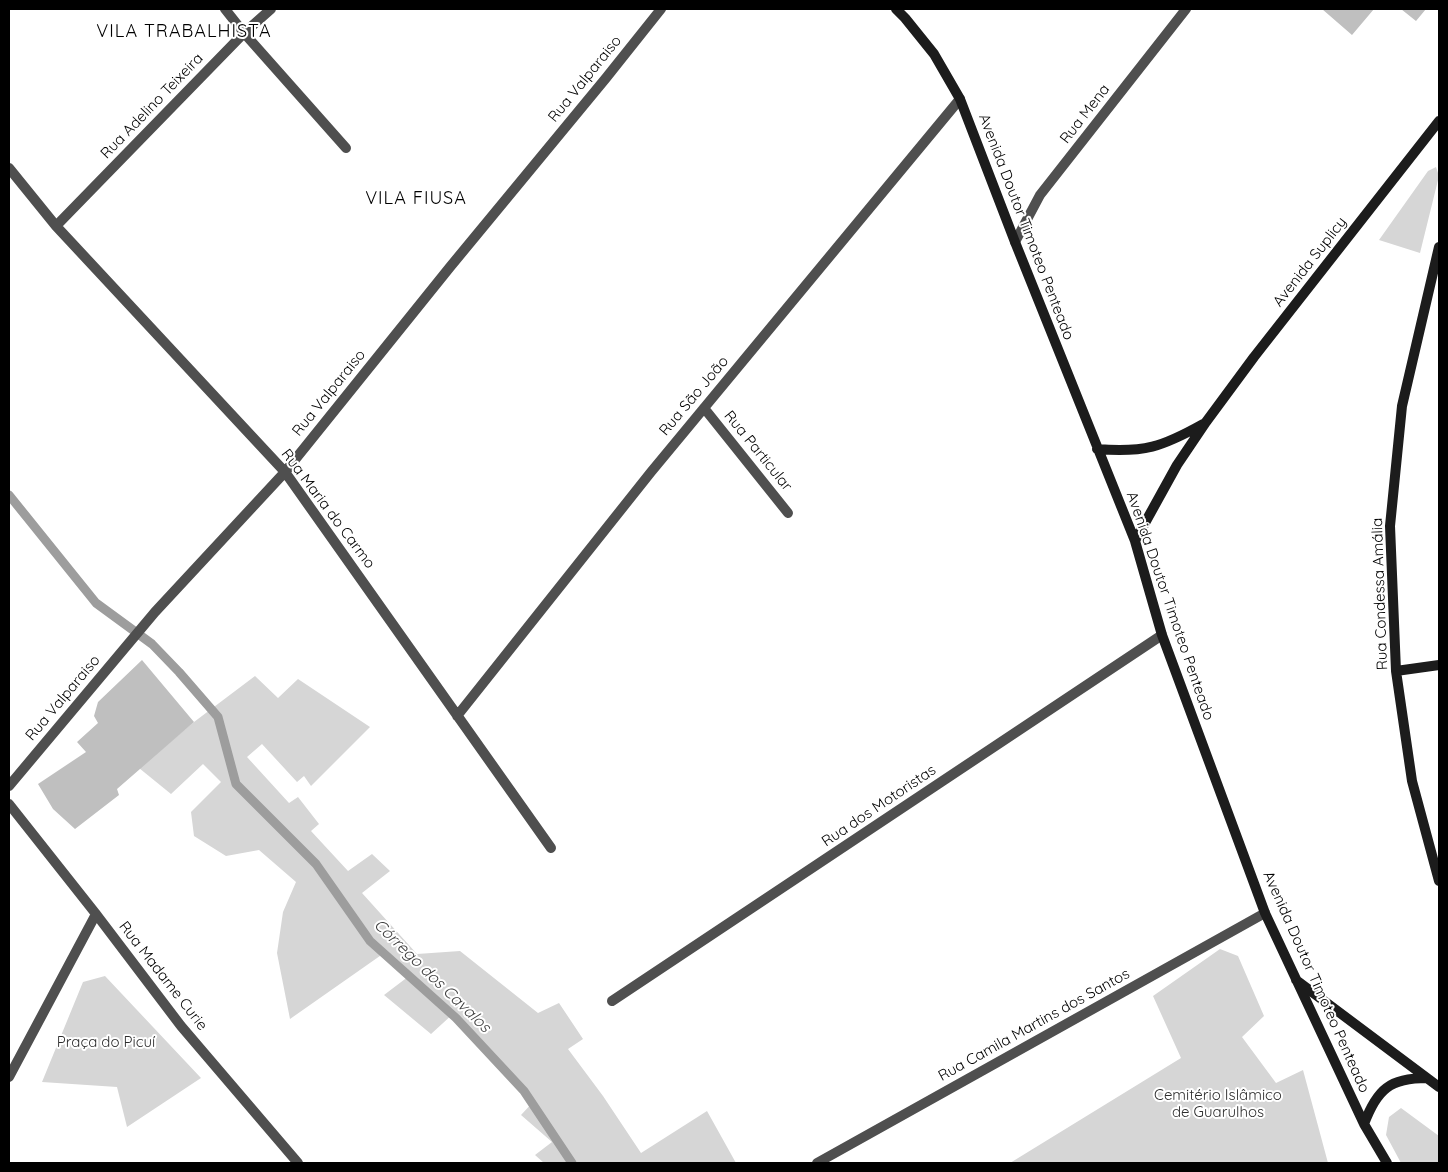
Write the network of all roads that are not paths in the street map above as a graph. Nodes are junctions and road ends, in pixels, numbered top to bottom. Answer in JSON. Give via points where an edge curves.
{"nodes":[{"id":1,"x":225,"y":9,"type":"edge"},
{"id":2,"x":271,"y":9,"type":"edge"},
{"id":3,"x":661,"y":9,"type":"edge"},
{"id":4,"x":896,"y":9,"type":"edge"},
{"id":5,"x":1186,"y":9,"type":"edge"},
{"id":6,"x":244,"y":34,"type":"junction"},
{"id":7,"x":960,"y":99,"type":"junction"},
{"id":8,"x":1439,"y":121,"type":"edge"},
{"id":9,"x":346,"y":148,"type":"dead end"},
{"id":10,"x":9,"y":168,"type":"edge"},
{"id":11,"x":56,"y":226,"type":"junction"},
{"id":12,"x":1015,"y":242,"type":"junction"},
{"id":13,"x":1439,"y":247,"type":"edge"},
{"id":14,"x":704,"y":408,"type":"junction"},
{"id":15,"x":1206,"y":422,"type":"junction"},
{"id":16,"x":1097,"y":449,"type":"junction"},
{"id":17,"x":285,"y":472,"type":"junction"},
{"id":18,"x":788,"y":513,"type":"dead end"},
{"id":19,"x":1135,"y":541,"type":"junction"},
{"id":20,"x":1162,"y":635,"type":"junction"},
{"id":21,"x":1439,"y":665,"type":"edge"},
{"id":22,"x":1396,"y":671,"type":"junction"},
{"id":23,"x":457,"y":716,"type":"junction"},
{"id":24,"x":9,"y":786,"type":"edge"},
{"id":25,"x":9,"y":804,"type":"edge"},
{"id":26,"x":551,"y":848,"type":"dead end"},
{"id":27,"x":1439,"y":880,"type":"edge"},
{"id":28,"x":1265,"y":913,"type":"junction"},
{"id":29,"x":96,"y":914,"type":"junction"},
{"id":30,"x":1295,"y":979,"type":"junction"},
{"id":31,"x":612,"y":1002,"type":"dead end"},
{"id":32,"x":9,"y":1077,"type":"edge"},
{"id":33,"x":1428,"y":1078,"type":"junction"},
{"id":34,"x":1439,"y":1080,"type":"edge"},
{"id":35,"x":1439,"y":1087,"type":"edge"},
{"id":36,"x":1364,"y":1124,"type":"junction"},
{"id":37,"x":298,"y":1163,"type":"edge"},
{"id":38,"x":817,"y":1163,"type":"edge"},
{"id":39,"x":1387,"y":1163,"type":"edge"}],
"edges":[{"from":1,"to":6,"type":"street"},
{"from":2,"to":6,"type":"street","name":"Rua Adelino Teixeira"},
{"from":3,"to":17,"type":"street","name":"Rua Valparaiso"},
{"from":4,"to":7,"type":"street","name":"Avenida Doutor Timoteo Penteado","via":[[934,54]]},
{"from":5,"to":12,"type":"street","name":"Rua Mena","via":[[1040,195]]},
{"from":6,"to":9,"type":"street"},
{"from":6,"to":11,"type":"street","name":"Rua Adelino Teixeira"},
{"from":7,"to":12,"type":"street","name":"Avenida Doutor Timoteo Penteado"},
{"from":7,"to":14,"type":"street","name":"Rua São João"},
{"from":8,"to":15,"type":"street","name":"Avenida Suplicy"},
{"from":10,"to":11,"type":"street","name":"Rua Maria do Carmo"},
{"from":11,"to":17,"type":"street","name":"Rua Maria do Carmo"},
{"from":12,"to":16,"type":"street","name":"Avenida Doutor Timoteo Penteado"},
{"from":13,"to":22,"type":"street","name":"Rua Condessa Amália","via":[[1402,415],[1390,526]]},
{"from":14,"to":18,"type":"street","name":"Rua Particular"},
{"from":14,"to":23,"type":"street","name":"Rua São João"},
{"from":15,"to":16,"type":"street","name":"Avenida Suplicy","via":[[1160,445],[1137,450]]},
{"from":15,"to":19,"type":"street","name":"Avenida Suplicy"},
{"from":16,"to":19,"type":"street","name":"Avenida Doutor Timoteo Penteado"},
{"from":17,"to":23,"type":"street","name":"Rua Maria do Carmo"},
{"from":17,"to":24,"type":"street","name":"Rua Valparaiso","via":[[149,619]]},
{"from":19,"to":20,"type":"street","name":"Avenida Doutor Timoteo Penteado"},
{"from":20,"to":28,"type":"street","name":"Avenida Doutor Timoteo Penteado"},
{"from":20,"to":31,"type":"street","name":"Rua dos Motoristas"},
{"from":21,"to":22,"type":"street"},
{"from":22,"to":27,"type":"street","name":"Rua Condessa Amália","via":[[1412,781]]},
{"from":23,"to":26,"type":"street","name":"Rua Maria do Carmo"},
{"from":25,"to":29,"type":"street","name":"Rua Madame Curie"},
{"from":28,"to":30,"type":"street","name":"Avenida Doutor Timoteo Penteado"},
{"from":28,"to":38,"type":"street","name":"Rua Camila Martins dos Santos"},
{"from":29,"to":32,"type":"street"},
{"from":29,"to":37,"type":"street","name":"Rua Madame Curie","via":[[181,1026]]},
{"from":30,"to":33,"type":"street"},
{"from":30,"to":36,"type":"street","name":"Avenida Doutor Timoteo Penteado"},
{"from":33,"to":34,"type":"street"},
{"from":33,"to":35,"type":"street"},
{"from":33,"to":36,"type":"street","via":[[1408,1078],[1388,1087],[1370,1107]]},
{"from":36,"to":39,"type":"street","name":"Avenida Doutor Timoteo Penteado"}]}
